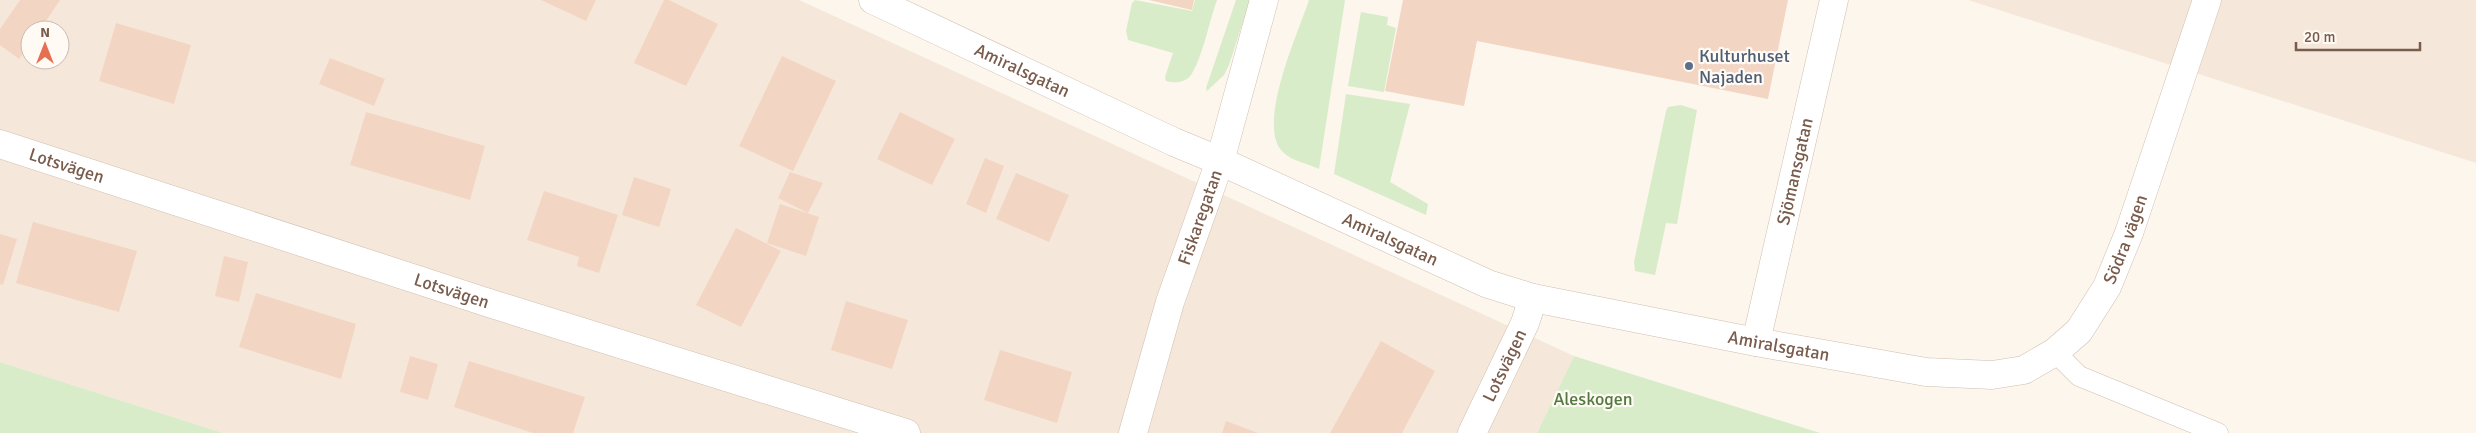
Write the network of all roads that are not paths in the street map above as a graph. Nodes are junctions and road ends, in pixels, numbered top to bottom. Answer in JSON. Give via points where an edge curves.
{"nodes":[{"id":1,"x":873,"y":0,"type":"edge"},
{"id":2,"x":1264,"y":0,"type":"edge"},
{"id":3,"x":1834,"y":0,"type":"edge"},
{"id":4,"x":2207,"y":0,"type":"edge"},
{"id":5,"x":0,"y":144,"type":"edge"},
{"id":6,"x":1220,"y":161,"type":"junction"},
{"id":7,"x":1533,"y":298,"type":"junction"},
{"id":8,"x":1756,"y":342,"type":"junction"},
{"id":9,"x":2055,"y":352,"type":"junction"},
{"id":10,"x":1941,"y":374,"type":"joint"},
{"id":11,"x":906,"y":433,"type":"edge"},
{"id":12,"x":1133,"y":433,"type":"edge"},
{"id":13,"x":1472,"y":433,"type":"edge"},
{"id":14,"x":2218,"y":433,"type":"edge"}],
"edges":[{"from":1,"to":6,"type":"street","name":"Amiralsgatan"},
{"from":2,"to":6,"type":"street","name":"Fiskaregatan"},
{"from":3,"to":8,"type":"street","name":"Sjömansgatan"},
{"from":4,"to":9,"type":"street","name":"Södra vägen","via":[[2129,234],[2107,287],[2079,331]]},
{"from":5,"to":11,"type":"street","name":"Lotsvägen","via":[[492,304]]},
{"from":6,"to":7,"type":"street","name":"Amiralsgatan","via":[[1488,284]]},
{"from":6,"to":12,"type":"street","name":"Fiskaregatan","via":[[1170,302]]},
{"from":7,"to":8,"type":"street","name":"Amiralsgatan"},
{"from":7,"to":13,"type":"street","name":"Lotsvägen","via":[[1525,323]]},
{"from":8,"to":10,"type":"street","name":"Amiralsgatan"},
{"from":9,"to":10,"type":"street","name":"Södra vägen","via":[[2024,370],[1992,375]]},
{"from":9,"to":14,"type":"lane","via":[[2079,376]]}]}
